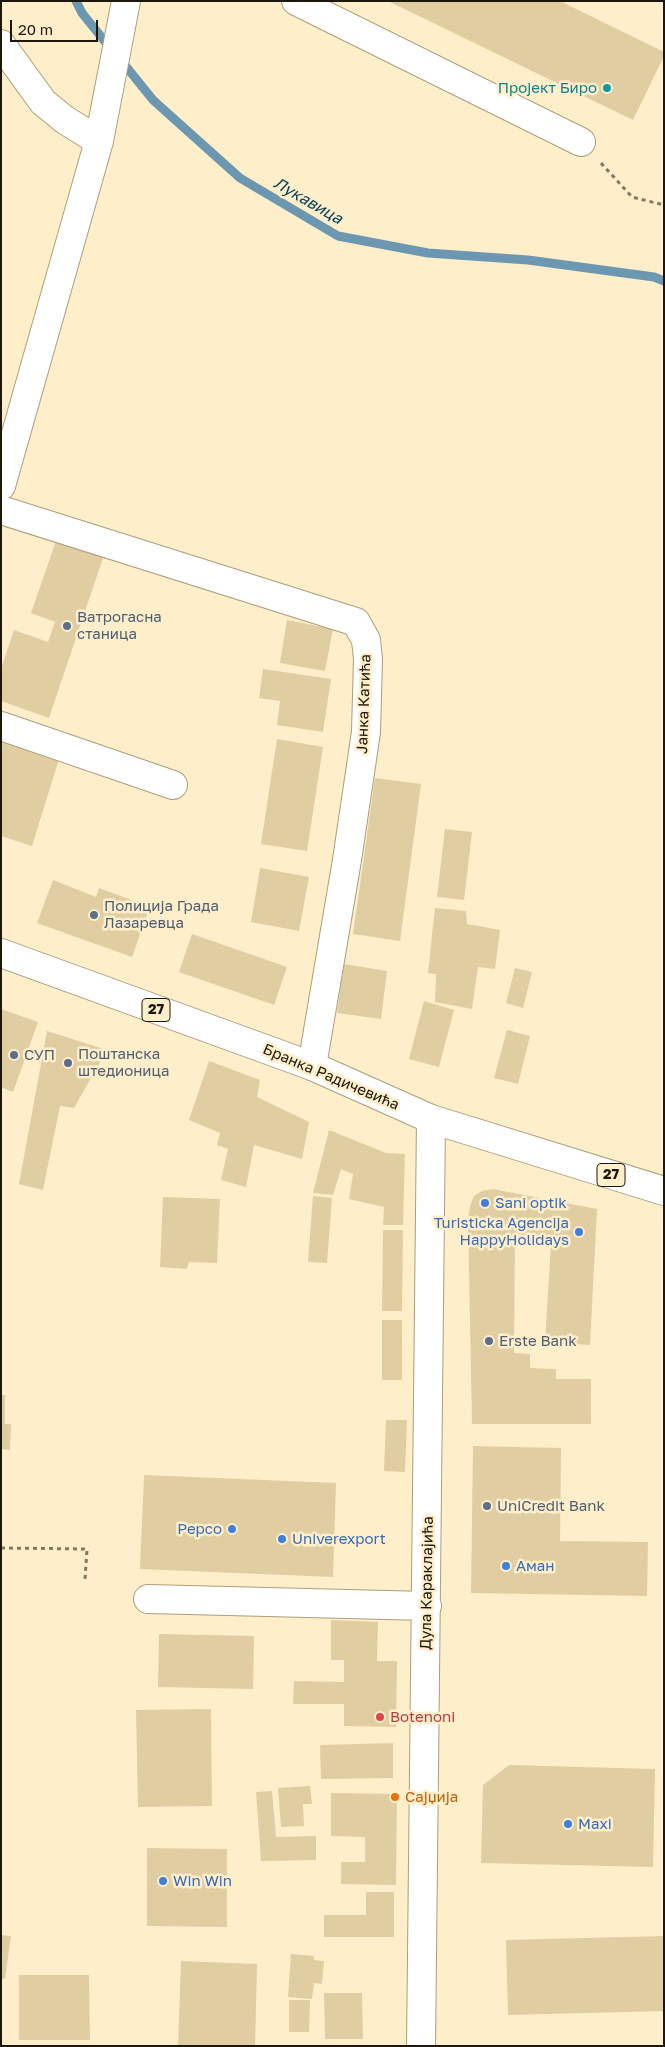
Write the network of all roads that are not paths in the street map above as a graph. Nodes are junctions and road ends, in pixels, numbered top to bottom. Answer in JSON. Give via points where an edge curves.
{"nodes":[{"id":1,"x":126,"y":1,"type":"edge"},
{"id":2,"x":296,"y":1,"type":"edge"},
{"id":3,"x":1,"y":44,"type":"edge"},
{"id":4,"x":581,"y":142,"type":"road end"},
{"id":5,"x":98,"y":146,"type":"junction"},
{"id":6,"x":1,"y":486,"type":"edge"},
{"id":7,"x":1,"y":510,"type":"edge"},
{"id":8,"x":1,"y":726,"type":"edge"},
{"id":9,"x":173,"y":785,"type":"dead end"},
{"id":10,"x":1,"y":953,"type":"edge"},
{"id":11,"x":312,"y":1066,"type":"junction"},
{"id":12,"x":431,"y":1120,"type":"junction"},
{"id":13,"x":664,"y":1191,"type":"edge"},
{"id":14,"x":148,"y":1599,"type":"dead end"},
{"id":15,"x":427,"y":1606,"type":"junction"},
{"id":16,"x":421,"y":2046,"type":"edge"}],
"edges":[{"from":1,"to":5,"type":"street"},
{"from":2,"to":4,"type":"street"},
{"from":3,"to":5,"type":"street","via":[[43,102]]},
{"from":5,"to":6,"type":"street"},
{"from":7,"to":11,"type":"street","name":"Јанка Катића","via":[[356,622],[366,640],[368,659],[366,732]]},
{"from":8,"to":9,"type":"street"},
{"from":10,"to":11,"type":"street","name":"Бранка Радичевића","number":"27"},
{"from":11,"to":12,"type":"street","name":"Бранка Радичевића","number":"27"},
{"from":12,"to":13,"type":"street","name":"Бранка Радичевића","number":"27"},
{"from":12,"to":15,"type":"street","name":"Дула Караклајића"},
{"from":14,"to":15,"type":"street"},
{"from":15,"to":16,"type":"street","name":"Дула Караклајића"}]}
